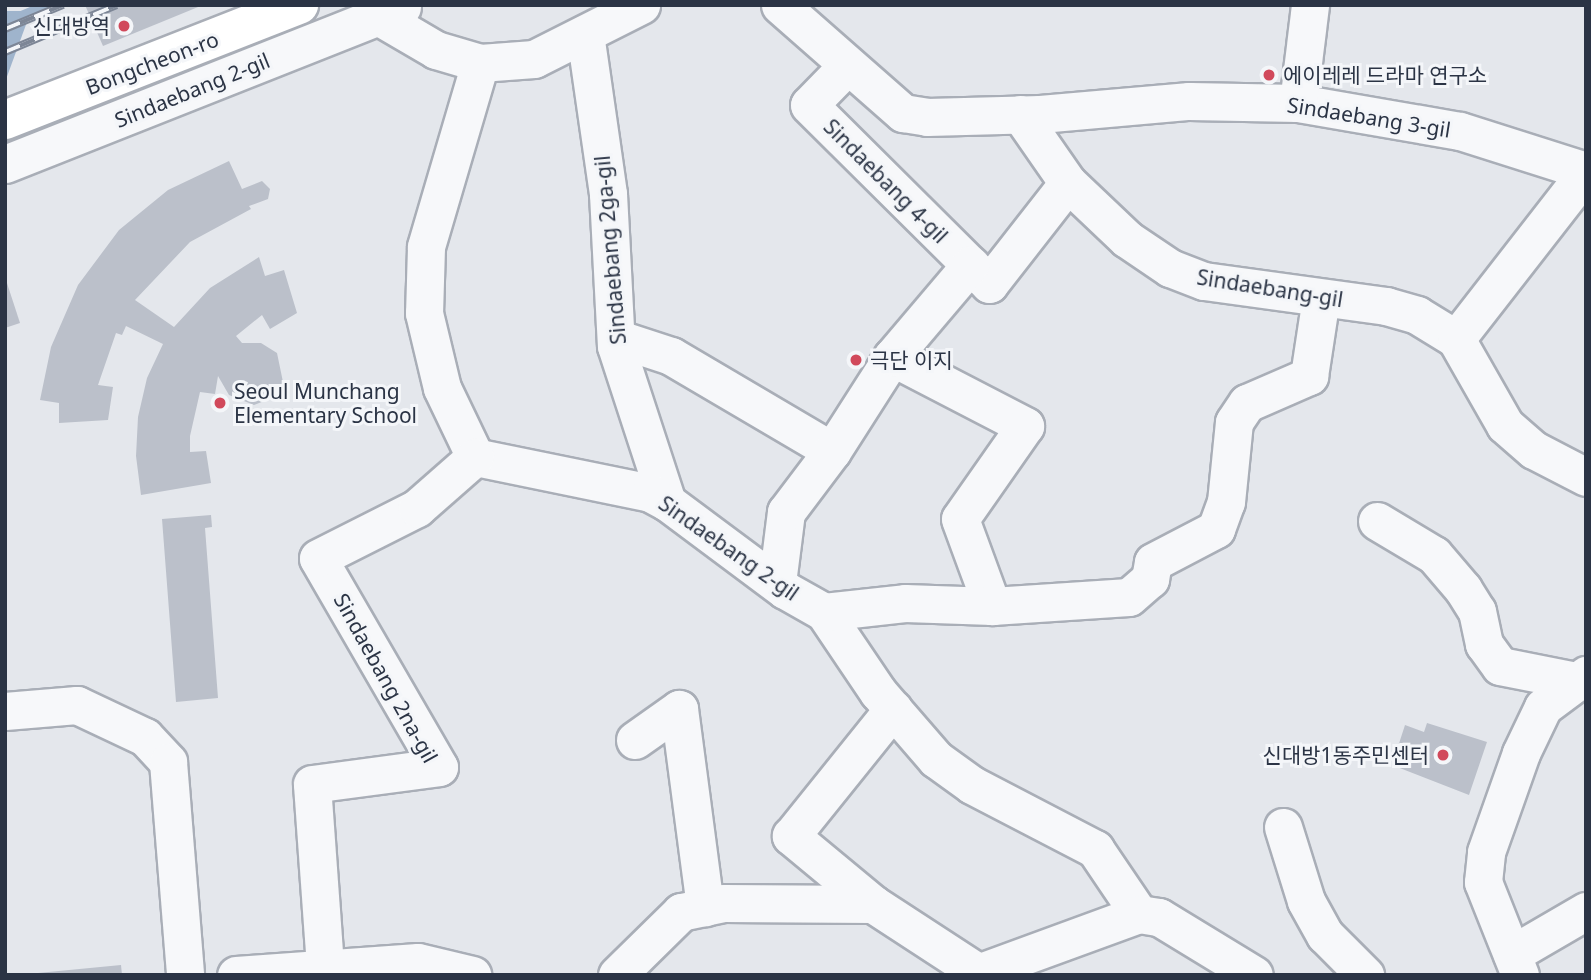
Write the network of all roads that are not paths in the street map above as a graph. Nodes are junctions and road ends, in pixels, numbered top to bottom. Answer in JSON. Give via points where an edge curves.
{"nodes":[{"id":1,"x":299,"y":5,"type":"edge"},
{"id":2,"x":641,"y":5,"type":"edge"},
{"id":3,"x":780,"y":5,"type":"edge"},
{"id":4,"x":1310,"y":5,"type":"edge"},
{"id":5,"x":392,"y":10,"type":"edge"},
{"id":6,"x":585,"y":34,"type":"junction"},
{"id":7,"x":480,"y":63,"type":"junction"},
{"id":8,"x":847,"y":66,"type":"junction"},
{"id":9,"x":1298,"y":103,"type":"junction"},
{"id":10,"x":1020,"y":114,"type":"junction"},
{"id":11,"x":5,"y":120,"type":"edge"},
{"id":12,"x":5,"y":164,"type":"edge"},
{"id":13,"x":1586,"y":172,"type":"edge"},
{"id":14,"x":1068,"y":183,"type":"junction"},
{"id":15,"x":971,"y":265,"type":"junction"},
{"id":16,"x":1321,"y":298,"type":"junction"},
{"id":17,"x":616,"y":338,"type":"junction"},
{"id":18,"x":1456,"y":339,"type":"junction"},
{"id":19,"x":892,"y":357,"type":"junction"},
{"id":20,"x":832,"y":451,"type":"junction"},
{"id":21,"x":475,"y":457,"type":"junction"},
{"id":22,"x":1586,"y":477,"type":"edge"},
{"id":23,"x":667,"y":502,"type":"junction"},
{"id":24,"x":1377,"y":521,"type":"dead end"},
{"id":25,"x":777,"y":583,"type":"junction"},
{"id":26,"x":992,"y":606,"type":"junction"},
{"id":27,"x":824,"y":612,"type":"junction"},
{"id":28,"x":1581,"y":678,"type":"edge"},
{"id":29,"x":893,"y":709,"type":"junction"},
{"id":30,"x":5,"y":711,"type":"edge"},
{"id":31,"x":635,"y":740,"type":"dead end"},
{"id":32,"x":1283,"y":827,"type":"dead end"},
{"id":33,"x":873,"y":904,"type":"junction"},
{"id":34,"x":705,"y":907,"type":"junction"},
{"id":35,"x":1586,"y":911,"type":"edge"},
{"id":36,"x":1139,"y":914,"type":"junction"},
{"id":37,"x":1516,"y":964,"type":"edge"},
{"id":38,"x":325,"y":966,"type":"junction"},
{"id":39,"x":978,"y":974,"type":"edge"},
{"id":40,"x":185,"y":975,"type":"edge"},
{"id":41,"x":236,"y":975,"type":"edge"},
{"id":42,"x":472,"y":975,"type":"edge"},
{"id":43,"x":617,"y":975,"type":"edge"},
{"id":44,"x":1254,"y":975,"type":"edge"},
{"id":45,"x":1365,"y":975,"type":"edge"}],
"edges":[{"from":1,"to":11,"type":"main road","name":"Bongcheon-ro"},
{"from":2,"to":6,"type":"street","name":"Sindaebang 2-gil"},
{"from":3,"to":8,"type":"street"},
{"from":4,"to":9,"type":"street"},
{"from":5,"to":7,"type":"street","name":"Sindaebang 2-gil","via":[[436,50]]},
{"from":5,"to":12,"type":"street","name":"Sindaebang 2-gil"},
{"from":6,"to":7,"type":"street","name":"Sindaebang 2-gil","via":[[534,59]]},
{"from":6,"to":17,"type":"street","name":"Sindaebang 2ga-gil","via":[[608,194]]},
{"from":7,"to":21,"type":"street","via":[[426,247],[424,313],[442,388]]},
{"from":8,"to":10,"type":"street","via":[[903,113],[927,117]]},
{"from":8,"to":15,"type":"street","name":"Sindaebang 4-gil","via":[[810,105]]},
{"from":9,"to":10,"type":"street","name":"Sindaebang 3-gil","via":[[1189,101]]},
{"from":9,"to":13,"type":"street","name":"Sindaebang 3-gil","via":[[1460,131]]},
{"from":10,"to":14,"type":"street","name":"Sindaebang-gil","via":[[1040,149]]},
{"from":13,"to":18,"type":"street"},
{"from":14,"to":15,"type":"street","name":"Sindaebang 4-gil","via":[[989,284]]},
{"from":14,"to":16,"type":"street","name":"Sindaebang-gil","via":[[1127,239],[1170,268],[1204,281]]},
{"from":15,"to":19,"type":"street"},
{"from":16,"to":18,"type":"street","name":"Sindaebang-gil","via":[[1417,315]]},
{"from":16,"to":26,"type":"street","via":[[1309,376],[1247,403],[1234,422],[1226,502],[1216,529],[1153,562],[1150,579],[1129,597]]},
{"from":17,"to":20,"type":"street","via":[[671,356]]},
{"from":17,"to":23,"type":"street","name":"Sindaebang 2ga-gil"},
{"from":18,"to":22,"type":"street","name":"Sindaebang-gil","via":[[1505,425],[1534,450]]},
{"from":19,"to":20,"type":"street"},
{"from":19,"to":26,"type":"street","via":[[1025,426],[960,519]]},
{"from":20,"to":25,"type":"street","via":[[786,512]]},
{"from":21,"to":23,"type":"street","name":"Sindaebang 2-gil","via":[[650,493]]},
{"from":21,"to":38,"type":"street","name":"Sindaebang 2na-gil","via":[[416,508],[318,558],[439,767],[312,784]]},
{"from":23,"to":25,"type":"street","name":"Sindaebang 2-gil"},
{"from":24,"to":28,"type":"street","via":[[1433,555],[1463,589],[1477,611],[1484,644],[1500,666]]},
{"from":25,"to":27,"type":"street","name":"Sindaebang 2-gil"},
{"from":26,"to":27,"type":"street","via":[[905,603]]},
{"from":27,"to":29,"type":"street","name":"Sindaebang 2-gil"},
{"from":28,"to":37,"type":"street","via":[[1543,707],[1521,753],[1486,852],[1483,882]]},
{"from":29,"to":33,"type":"street","via":[[791,836]]},
{"from":29,"to":36,"type":"street","name":"Sindaebang 2-gil","via":[[936,759],[972,785],[1096,849]]},
{"from":30,"to":40,"type":"street","via":[[77,705],[145,737],[168,762]]},
{"from":31,"to":34,"type":"street","via":[[679,709]]},
{"from":32,"to":45,"type":"street","via":[[1325,935]]},
{"from":33,"to":34,"type":"street","via":[[724,903]]},
{"from":33,"to":39,"type":"street"},
{"from":34,"to":43,"type":"street","via":[[681,912]]},
{"from":35,"to":37,"type":"street"},
{"from":36,"to":39,"type":"street"},
{"from":36,"to":44,"type":"street","via":[[1159,917]]},
{"from":38,"to":41,"type":"street"},
{"from":38,"to":42,"type":"street","via":[[418,962]]}]}
